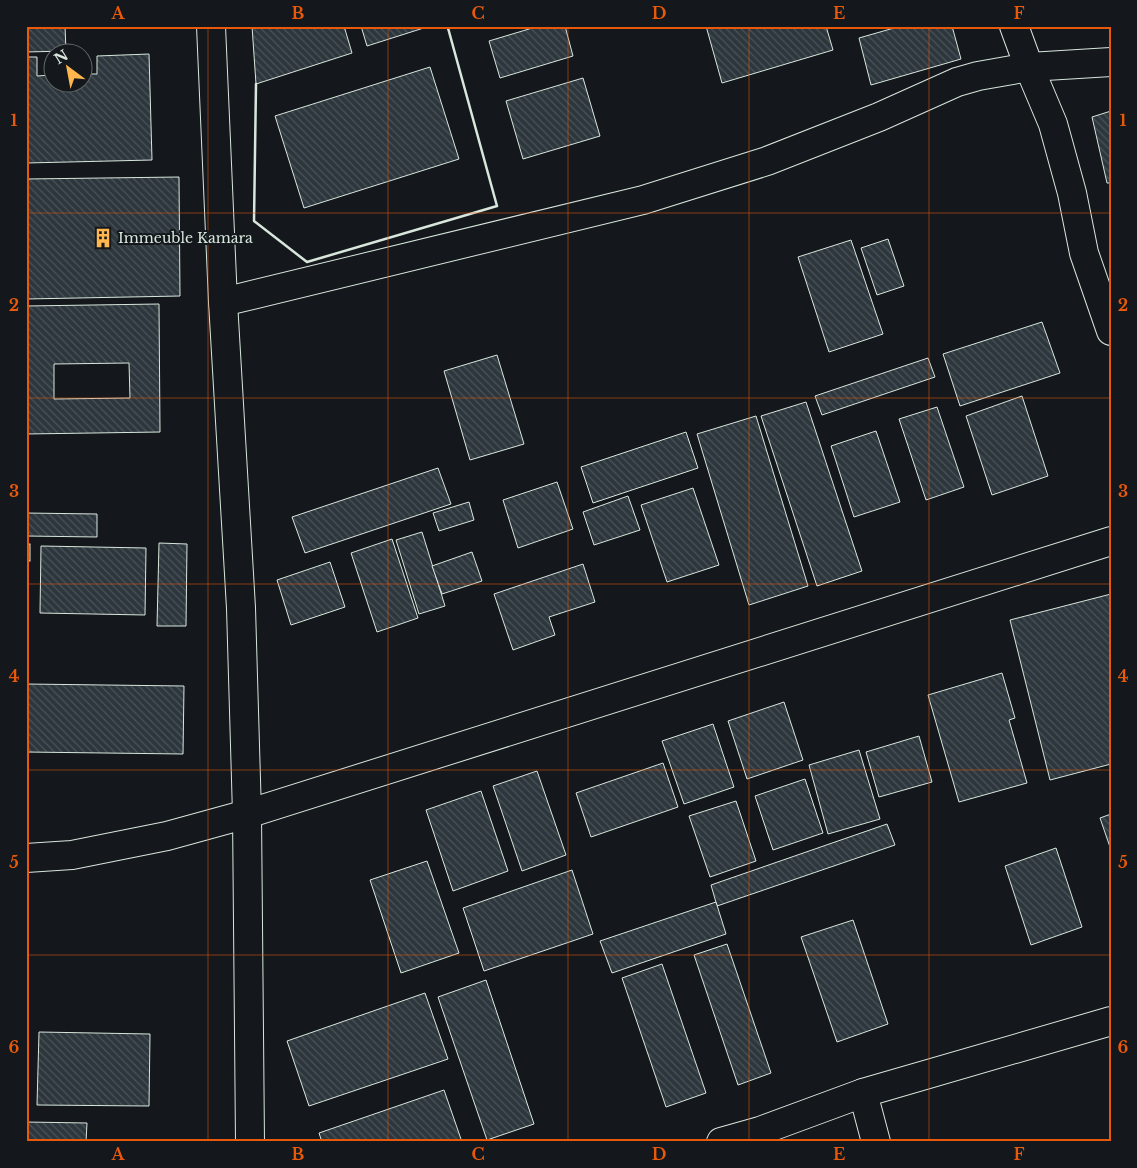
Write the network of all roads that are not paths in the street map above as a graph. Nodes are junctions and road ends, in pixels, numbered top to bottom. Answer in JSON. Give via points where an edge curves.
{"nodes":[{"id":1,"x":212,"y":26,"type":"edge"},
{"id":2,"x":1014,"y":26,"type":"edge"},
{"id":3,"x":1111,"y":62,"type":"edge"},
{"id":4,"x":1029,"y":67,"type":"junction"},
{"id":5,"x":223,"y":302,"type":"junction"},
{"id":6,"x":1111,"y":331,"type":"edge"},
{"id":7,"x":1111,"y":541,"type":"edge"},
{"id":8,"x":247,"y":814,"type":"junction"},
{"id":9,"x":26,"y":858,"type":"edge"},
{"id":10,"x":1111,"y":1021,"type":"edge"},
{"id":11,"x":863,"y":1093,"type":"junction"},
{"id":12,"x":250,"y":1142,"type":"edge"},
{"id":13,"x":721,"y":1142,"type":"edge"},
{"id":14,"x":876,"y":1142,"type":"edge"}],
"edges":[{"from":1,"to":5,"type":"street"},
{"from":2,"to":4,"type":"street"},
{"from":3,"to":4,"type":"street"},
{"from":4,"to":5,"type":"street","via":[[957,82],[767,161],[643,200]]},
{"from":4,"to":6,"type":"street","via":[[1053,124],[1084,254]]},
{"from":5,"to":8,"type":"street","via":[[240,608]]},
{"from":7,"to":8,"type":"street"},
{"from":8,"to":9,"type":"street","via":[[157,838],[72,854]]},
{"from":8,"to":12,"type":"street"},
{"from":10,"to":11,"type":"street"},
{"from":11,"to":13,"type":"street"},
{"from":11,"to":14,"type":"street"}]}
